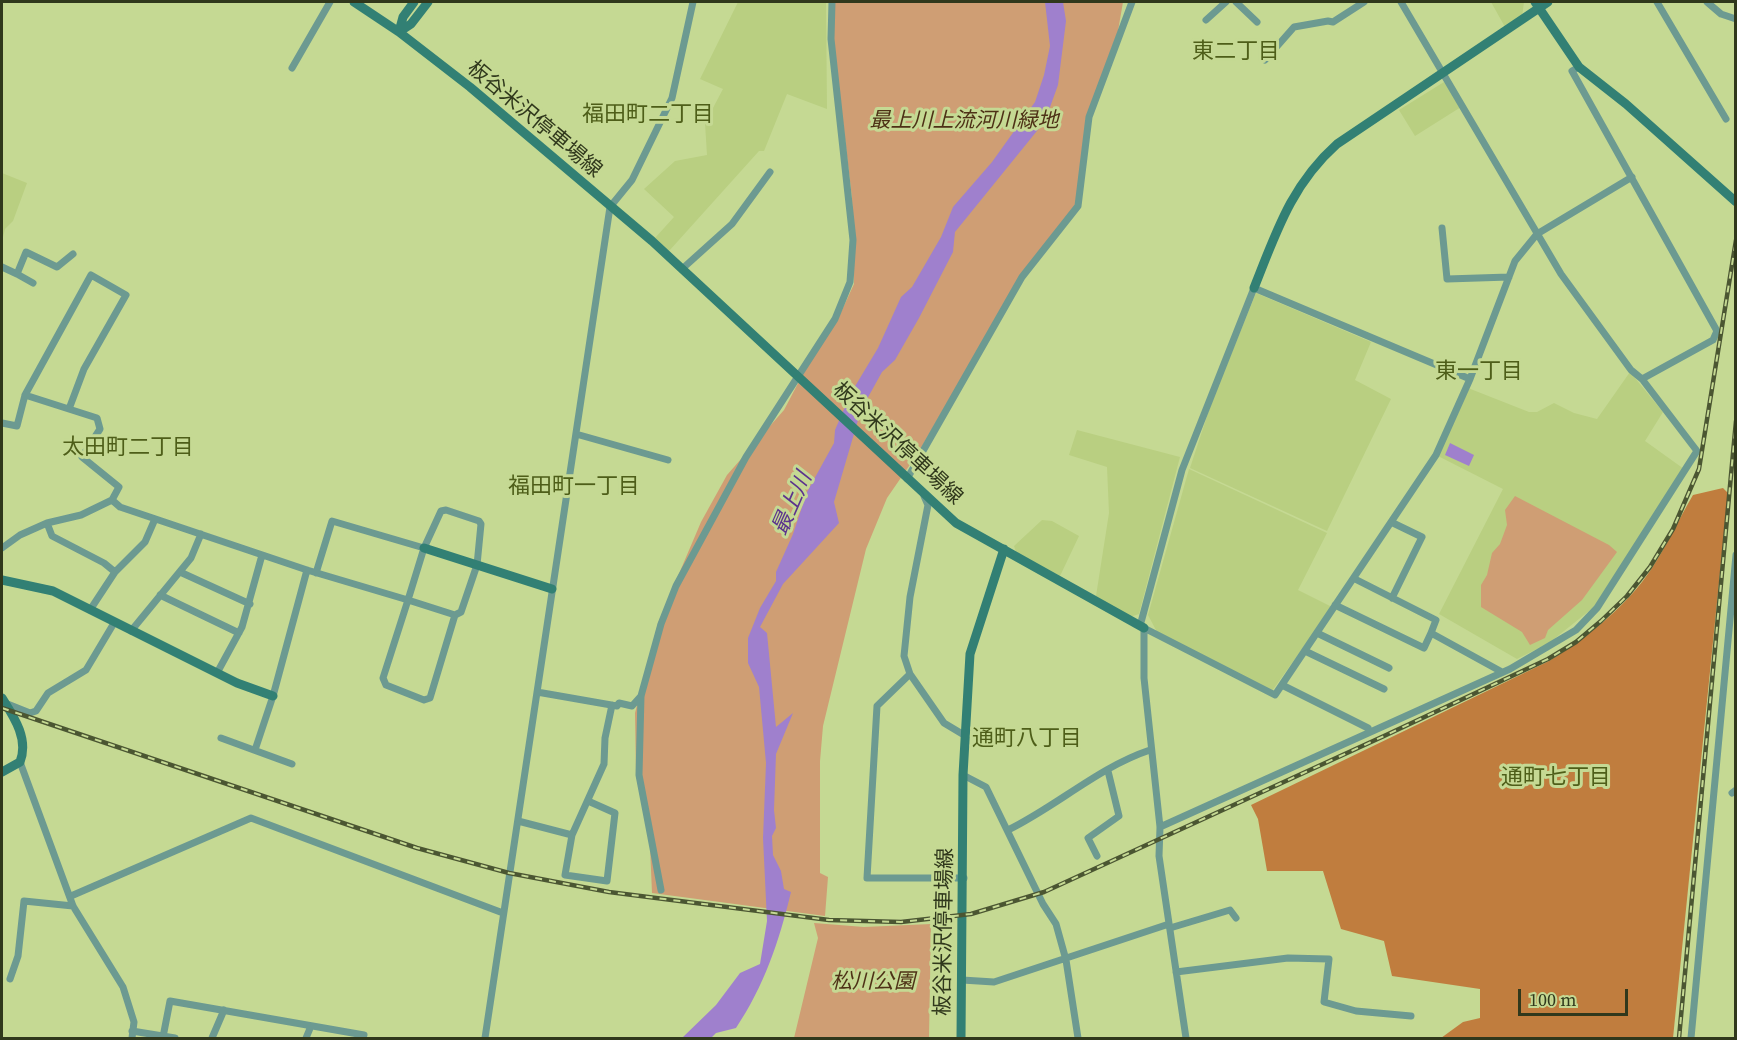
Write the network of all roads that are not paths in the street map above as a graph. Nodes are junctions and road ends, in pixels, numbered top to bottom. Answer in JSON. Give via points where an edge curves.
{"nodes":[{"id":1,"x":330,"y":2,"type":"edge"},
{"id":2,"x":354,"y":2,"type":"edge"},
{"id":3,"x":414,"y":2,"type":"edge"},
{"id":4,"x":428,"y":2,"type":"edge"},
{"id":5,"x":693,"y":2,"type":"edge"},
{"id":6,"x":832,"y":2,"type":"edge"},
{"id":7,"x":1132,"y":2,"type":"edge"},
{"id":8,"x":1226,"y":2,"type":"edge"},
{"id":9,"x":1236,"y":2,"type":"edge"},
{"id":10,"x":1364,"y":2,"type":"edge"},
{"id":11,"x":1401,"y":2,"type":"edge"},
{"id":12,"x":1548,"y":2,"type":"edge"},
{"id":13,"x":1656,"y":2,"type":"edge"},
{"id":14,"x":1707,"y":2,"type":"edge"},
{"id":15,"x":1537,"y":4,"type":"edge"},
{"id":16,"x":1206,"y":20,"type":"dead end"},
{"id":17,"x":1736,"y":20,"type":"edge"},
{"id":18,"x":1257,"y":22,"type":"dead end"},
{"id":19,"x":399,"y":32,"type":"junction"},
{"id":20,"x":1265,"y":60,"type":"dead end"},
{"id":21,"x":1579,"y":67,"type":"junction"},
{"id":22,"x":292,"y":68,"type":"dead end"},
{"id":23,"x":1444,"y":74,"type":"junction"},
{"id":24,"x":1726,"y":119,"type":"dead end"},
{"id":25,"x":770,"y":172,"type":"dead end"},
{"id":26,"x":1632,"y":177,"type":"junction"},
{"id":27,"x":1733,"y":200,"type":"edge"},
{"id":28,"x":610,"y":207,"type":"junction"},
{"id":29,"x":1442,"y":228,"type":"dead end"},
{"id":30,"x":1538,"y":234,"type":"junction"},
{"id":31,"x":73,"y":254,"type":"dead end"},
{"id":32,"x":2,"y":267,"type":"edge"},
{"id":33,"x":682,"y":269,"type":"junction"},
{"id":34,"x":17,"y":274,"type":"junction"},
{"id":35,"x":1509,"y":277,"type":"junction"},
{"id":36,"x":33,"y":283,"type":"dead end"},
{"id":37,"x":1254,"y":288,"type":"junction"},
{"id":38,"x":800,"y":379,"type":"junction"},
{"id":39,"x":1470,"y":379,"type":"junction"},
{"id":40,"x":1642,"y":379,"type":"junction"},
{"id":41,"x":25,"y":395,"type":"junction"},
{"id":42,"x":69,"y":409,"type":"junction"},
{"id":43,"x":2,"y":423,"type":"edge"},
{"id":44,"x":576,"y":434,"type":"junction"},
{"id":45,"x":668,"y":460,"type":"dead end"},
{"id":46,"x":904,"y":477,"type":"junction"},
{"id":47,"x":924,"y":496,"type":"junction"},
{"id":48,"x":112,"y":500,"type":"junction"},
{"id":49,"x":155,"y":519,"type":"junction"},
{"id":50,"x":47,"y":523,"type":"junction"},
{"id":51,"x":1393,"y":523,"type":"junction"},
{"id":52,"x":201,"y":534,"type":"junction"},
{"id":53,"x":2,"y":548,"type":"edge"},
{"id":54,"x":424,"y":548,"type":"junction"},
{"id":55,"x":1004,"y":549,"type":"junction"},
{"id":56,"x":262,"y":555,"type":"junction"},
{"id":57,"x":1736,"y":555,"type":"edge"},
{"id":58,"x":477,"y":565,"type":"junction"},
{"id":59,"x":307,"y":570,"type":"junction"},
{"id":60,"x":115,"y":572,"type":"junction"},
{"id":61,"x":180,"y":572,"type":"junction"},
{"id":62,"x":316,"y":573,"type":"junction"},
{"id":63,"x":1355,"y":579,"type":"junction"},
{"id":64,"x":2,"y":580,"type":"edge"},
{"id":65,"x":552,"y":588,"type":"junction"},
{"id":66,"x":160,"y":596,"type":"junction"},
{"id":67,"x":1392,"y":598,"type":"junction"},
{"id":68,"x":408,"y":600,"type":"junction"},
{"id":69,"x":250,"y":604,"type":"junction"},
{"id":70,"x":1335,"y":605,"type":"junction"},
{"id":71,"x":90,"y":610,"type":"junction"},
{"id":72,"x":455,"y":615,"type":"junction"},
{"id":73,"x":114,"y":623,"type":"junction"},
{"id":74,"x":1142,"y":627,"type":"junction"},
{"id":75,"x":131,"y":631,"type":"junction"},
{"id":76,"x":239,"y":633,"type":"junction"},
{"id":77,"x":1317,"y":633,"type":"junction"},
{"id":78,"x":1431,"y":633,"type":"junction"},
{"id":79,"x":1305,"y":651,"type":"junction"},
{"id":80,"x":1389,"y":668,"type":"dead end"},
{"id":81,"x":1502,"y":672,"type":"junction"},
{"id":82,"x":217,"y":673,"type":"junction"},
{"id":83,"x":910,"y":674,"type":"junction"},
{"id":84,"x":1282,"y":685,"type":"junction"},
{"id":85,"x":1383,"y":690,"type":"dead end"},
{"id":86,"x":537,"y":692,"type":"junction"},
{"id":87,"x":273,"y":696,"type":"junction"},
{"id":88,"x":641,"y":696,"type":"junction"},
{"id":89,"x":3,"y":700,"type":"edge"},
{"id":90,"x":612,"y":705,"type":"junction"},
{"id":91,"x":1368,"y":728,"type":"dead end"},
{"id":92,"x":964,"y":735,"type":"junction"},
{"id":93,"x":221,"y":738,"type":"dead end"},
{"id":94,"x":255,"y":750,"type":"junction"},
{"id":95,"x":1150,"y":750,"type":"junction"},
{"id":96,"x":20,"y":762,"type":"junction"},
{"id":97,"x":291,"y":764,"type":"dead end"},
{"id":98,"x":1108,"y":771,"type":"junction"},
{"id":99,"x":2,"y":772,"type":"edge"},
{"id":100,"x":963,"y":775,"type":"junction"},
{"id":101,"x":588,"y":801,"type":"junction"},
{"id":102,"x":518,"y":821,"type":"junction"},
{"id":103,"x":1160,"y":828,"type":"junction"},
{"id":104,"x":1008,"y":830,"type":"junction"},
{"id":105,"x":572,"y":836,"type":"junction"},
{"id":106,"x":1097,"y":856,"type":"dead end"},
{"id":107,"x":964,"y":878,"type":"junction"},
{"id":108,"x":661,"y":890,"type":"dead end"},
{"id":109,"x":71,"y":896,"type":"junction"},
{"id":110,"x":73,"y":906,"type":"junction"},
{"id":111,"x":503,"y":913,"type":"junction"},
{"id":112,"x":1236,"y":918,"type":"dead end"},
{"id":113,"x":1169,"y":926,"type":"junction"},
{"id":114,"x":1066,"y":960,"type":"junction"},
{"id":115,"x":1176,"y":972,"type":"junction"},
{"id":116,"x":10,"y":979,"type":"dead end"},
{"id":117,"x":962,"y":980,"type":"junction"},
{"id":118,"x":224,"y":1010,"type":"junction"},
{"id":119,"x":1411,"y":1016,"type":"dead end"},
{"id":120,"x":311,"y":1026,"type":"junction"},
{"id":121,"x":132,"y":1035,"type":"edge"},
{"id":122,"x":364,"y":1035,"type":"dead end"},
{"id":123,"x":163,"y":1037,"type":"junction"},
{"id":124,"x":175,"y":1038,"type":"edge"},
{"id":125,"x":212,"y":1038,"type":"edge"},
{"id":126,"x":306,"y":1038,"type":"edge"},
{"id":127,"x":484,"y":1038,"type":"edge"},
{"id":128,"x":961,"y":1038,"type":"edge"},
{"id":129,"x":1078,"y":1038,"type":"edge"},
{"id":130,"x":1186,"y":1038,"type":"edge"},
{"id":131,"x":1691,"y":1038,"type":"edge"}],
"edges":[{"from":1,"to":22,"type":"street"},
{"from":2,"to":19,"type":"street","name":"板谷米沢停車場線"},
{"from":3,"to":19,"type":"street","via":[[403,17]]},
{"from":4,"to":19,"type":"street","via":[[411,24]]},
{"from":5,"to":28,"type":"street","via":[[672,98],[632,180]]},
{"from":6,"to":38,"type":"street","via":[[831,39],[853,264],[835,319]]},
{"from":7,"to":46,"type":"street","via":[[1089,117],[1078,206],[1022,277]]},
{"from":8,"to":16,"type":"street"},
{"from":9,"to":18,"type":"street"},
{"from":10,"to":20,"type":"street","via":[[1334,22],[1294,27]]},
{"from":11,"to":23,"type":"street"},
{"from":12,"to":15,"type":"street"},
{"from":13,"to":24,"type":"street"},
{"from":14,"to":17,"type":"street"},
{"from":15,"to":21,"type":"street"},
{"from":15,"to":23,"type":"street"},
{"from":19,"to":28,"type":"street","name":"板谷米沢停車場線"},
{"from":21,"to":26,"type":"street","via":[[1572,71]]},
{"from":21,"to":27,"type":"street"},
{"from":23,"to":30,"type":"street"},
{"from":23,"to":37,"type":"street","via":[[1337,144],[1309,172],[1293,194]]},
{"from":25,"to":33,"type":"street","via":[[732,224]]},
{"from":26,"to":30,"type":"street"},
{"from":26,"to":40,"type":"street","via":[[1717,331],[1713,340]]},
{"from":28,"to":33,"type":"street","name":"板谷米沢停車場線"},
{"from":28,"to":44,"type":"street"},
{"from":29,"to":35,"type":"street","via":[[1447,279]]},
{"from":30,"to":35,"type":"street","via":[[1524,247]]},
{"from":30,"to":40,"type":"street","via":[[1583,306]]},
{"from":31,"to":34,"type":"street","via":[[57,267],[26,252]]},
{"from":32,"to":34,"type":"street"},
{"from":33,"to":38,"type":"street","name":"板谷米沢停車場線"},
{"from":34,"to":36,"type":"street"},
{"from":35,"to":39,"type":"street"},
{"from":37,"to":39,"type":"street"},
{"from":37,"to":74,"type":"street","via":[[1182,470]]},
{"from":38,"to":46,"type":"street","name":"板谷米沢停車場線"},
{"from":38,"to":88,"type":"street","via":[[746,457],[676,586]]},
{"from":39,"to":51,"type":"street","via":[[1436,455]]},
{"from":40,"to":81,"type":"street","via":[[1696,451],[1597,608],[1576,630]]},
{"from":41,"to":42,"type":"street"},
{"from":41,"to":42,"type":"street","via":[[91,275],[126,295],[84,369]]},
{"from":41,"to":43,"type":"street","via":[[17,426]]},
{"from":42,"to":48,"type":"street","via":[[97,418],[100,429],[82,457],[119,486]]},
{"from":44,"to":45,"type":"street"},
{"from":44,"to":65,"type":"street"},
{"from":46,"to":47,"type":"street","name":"板谷米沢停車場線"},
{"from":47,"to":55,"type":"street","name":"板谷米沢停車場線","via":[[956,523]]},
{"from":47,"to":83,"type":"street","via":[[928,505],[910,597],[904,656]]},
{"from":48,"to":49,"type":"street","via":[[120,507]]},
{"from":48,"to":50,"type":"street","via":[[81,515]]},
{"from":49,"to":52,"type":"street"},
{"from":49,"to":60,"type":"street","via":[[145,542]]},
{"from":50,"to":53,"type":"street"},
{"from":50,"to":60,"type":"street","via":[[52,536]]},
{"from":51,"to":63,"type":"street"},
{"from":51,"to":67,"type":"street","via":[[1422,537]]},
{"from":52,"to":56,"type":"street"},
{"from":52,"to":61,"type":"street"},
{"from":54,"to":58,"type":"street"},
{"from":54,"to":58,"type":"street","via":[[441,511],[446,510],[481,524]]},
{"from":54,"to":62,"type":"street","via":[[333,521]]},
{"from":54,"to":68,"type":"street"},
{"from":55,"to":74,"type":"street"},
{"from":55,"to":92,"type":"street","name":"板谷米沢停車場線","via":[[970,654]]},
{"from":56,"to":59,"type":"street"},
{"from":56,"to":69,"type":"street"},
{"from":57,"to":131,"type":"street"},
{"from":58,"to":65,"type":"street"},
{"from":58,"to":72,"type":"street","via":[[461,612]]},
{"from":59,"to":62,"type":"street"},
{"from":59,"to":87,"type":"street"},
{"from":60,"to":71,"type":"street"},
{"from":61,"to":66,"type":"street"},
{"from":61,"to":69,"type":"street"},
{"from":62,"to":68,"type":"street"},
{"from":63,"to":67,"type":"street"},
{"from":63,"to":70,"type":"street"},
{"from":64,"to":71,"type":"street","via":[[53,591]]},
{"from":65,"to":86,"type":"street"},
{"from":66,"to":75,"type":"street"},
{"from":66,"to":76,"type":"street"},
{"from":67,"to":78,"type":"street","via":[[1436,620]]},
{"from":68,"to":72,"type":"street"},
{"from":68,"to":72,"type":"street","via":[[383,678],[386,685],[424,700],[430,698]]},
{"from":69,"to":76,"type":"street"},
{"from":70,"to":77,"type":"street"},
{"from":70,"to":78,"type":"street","via":[[1424,648]]},
{"from":71,"to":73,"type":"street"},
{"from":73,"to":75,"type":"street"},
{"from":73,"to":89,"type":"street","via":[[86,670],[48,693],[36,711],[30,713]]},
{"from":74,"to":84,"type":"street","via":[[1275,695]]},
{"from":74,"to":95,"type":"street"},
{"from":75,"to":82,"type":"street"},
{"from":76,"to":82,"type":"street"},
{"from":77,"to":79,"type":"street"},
{"from":77,"to":80,"type":"street"},
{"from":78,"to":81,"type":"street"},
{"from":79,"to":84,"type":"street"},
{"from":79,"to":85,"type":"street"},
{"from":81,"to":103,"type":"street"},
{"from":82,"to":87,"type":"street"},
{"from":83,"to":92,"type":"street","via":[[944,723]]},
{"from":83,"to":107,"type":"street","via":[[878,706],[867,878]]},
{"from":84,"to":91,"type":"street"},
{"from":86,"to":90,"type":"street"},
{"from":86,"to":102,"type":"street"},
{"from":87,"to":94,"type":"street"},
{"from":88,"to":90,"type":"street","via":[[632,706]]},
{"from":88,"to":108,"type":"street","via":[[639,775]]},
{"from":89,"to":96,"type":"street","via":[[21,734]]},
{"from":90,"to":101,"type":"street","via":[[604,764]]},
{"from":92,"to":100,"type":"street","name":"板谷米沢停車場線"},
{"from":93,"to":94,"type":"street"},
{"from":94,"to":97,"type":"street"},
{"from":95,"to":98,"type":"street","via":[[1129,757]]},
{"from":95,"to":103,"type":"street"},
{"from":96,"to":99,"type":"street"},
{"from":96,"to":109,"type":"street"},
{"from":98,"to":104,"type":"street"},
{"from":98,"to":106,"type":"street","via":[[1119,816],[1088,838]]},
{"from":100,"to":104,"type":"street","via":[[986,787]]},
{"from":100,"to":107,"type":"street","name":"板谷米沢停車場線"},
{"from":101,"to":105,"type":"street"},
{"from":101,"to":105,"type":"street","via":[[615,813],[608,881],[565,875]]},
{"from":102,"to":105,"type":"street"},
{"from":102,"to":111,"type":"street"},
{"from":103,"to":113,"type":"street","via":[[1159,856]]},
{"from":104,"to":114,"type":"street","via":[[1056,924]]},
{"from":107,"to":117,"type":"street","name":"板谷米沢停車場線"},
{"from":109,"to":110,"type":"street"},
{"from":109,"to":111,"type":"street","via":[[251,818]]},
{"from":110,"to":116,"type":"street","via":[[24,901],[18,956]]},
{"from":110,"to":121,"type":"street","via":[[123,987],[134,1022]]},
{"from":111,"to":127,"type":"street"},
{"from":112,"to":113,"type":"street","via":[[1230,910]]},
{"from":113,"to":114,"type":"street"},
{"from":113,"to":115,"type":"street"},
{"from":114,"to":117,"type":"street","via":[[994,982]]},
{"from":114,"to":129,"type":"street"},
{"from":115,"to":119,"type":"street","via":[[1288,958],[1329,959],[1324,1002],[1356,1011]]},
{"from":115,"to":130,"type":"street"},
{"from":117,"to":128,"type":"street","name":"板谷米沢停車場線"},
{"from":118,"to":120,"type":"street"},
{"from":118,"to":123,"type":"street","via":[[170,1001]]},
{"from":118,"to":125,"type":"street"},
{"from":120,"to":122,"type":"street"},
{"from":120,"to":126,"type":"street"},
{"from":121,"to":123,"type":"street"},
{"from":123,"to":124,"type":"street"}]}
